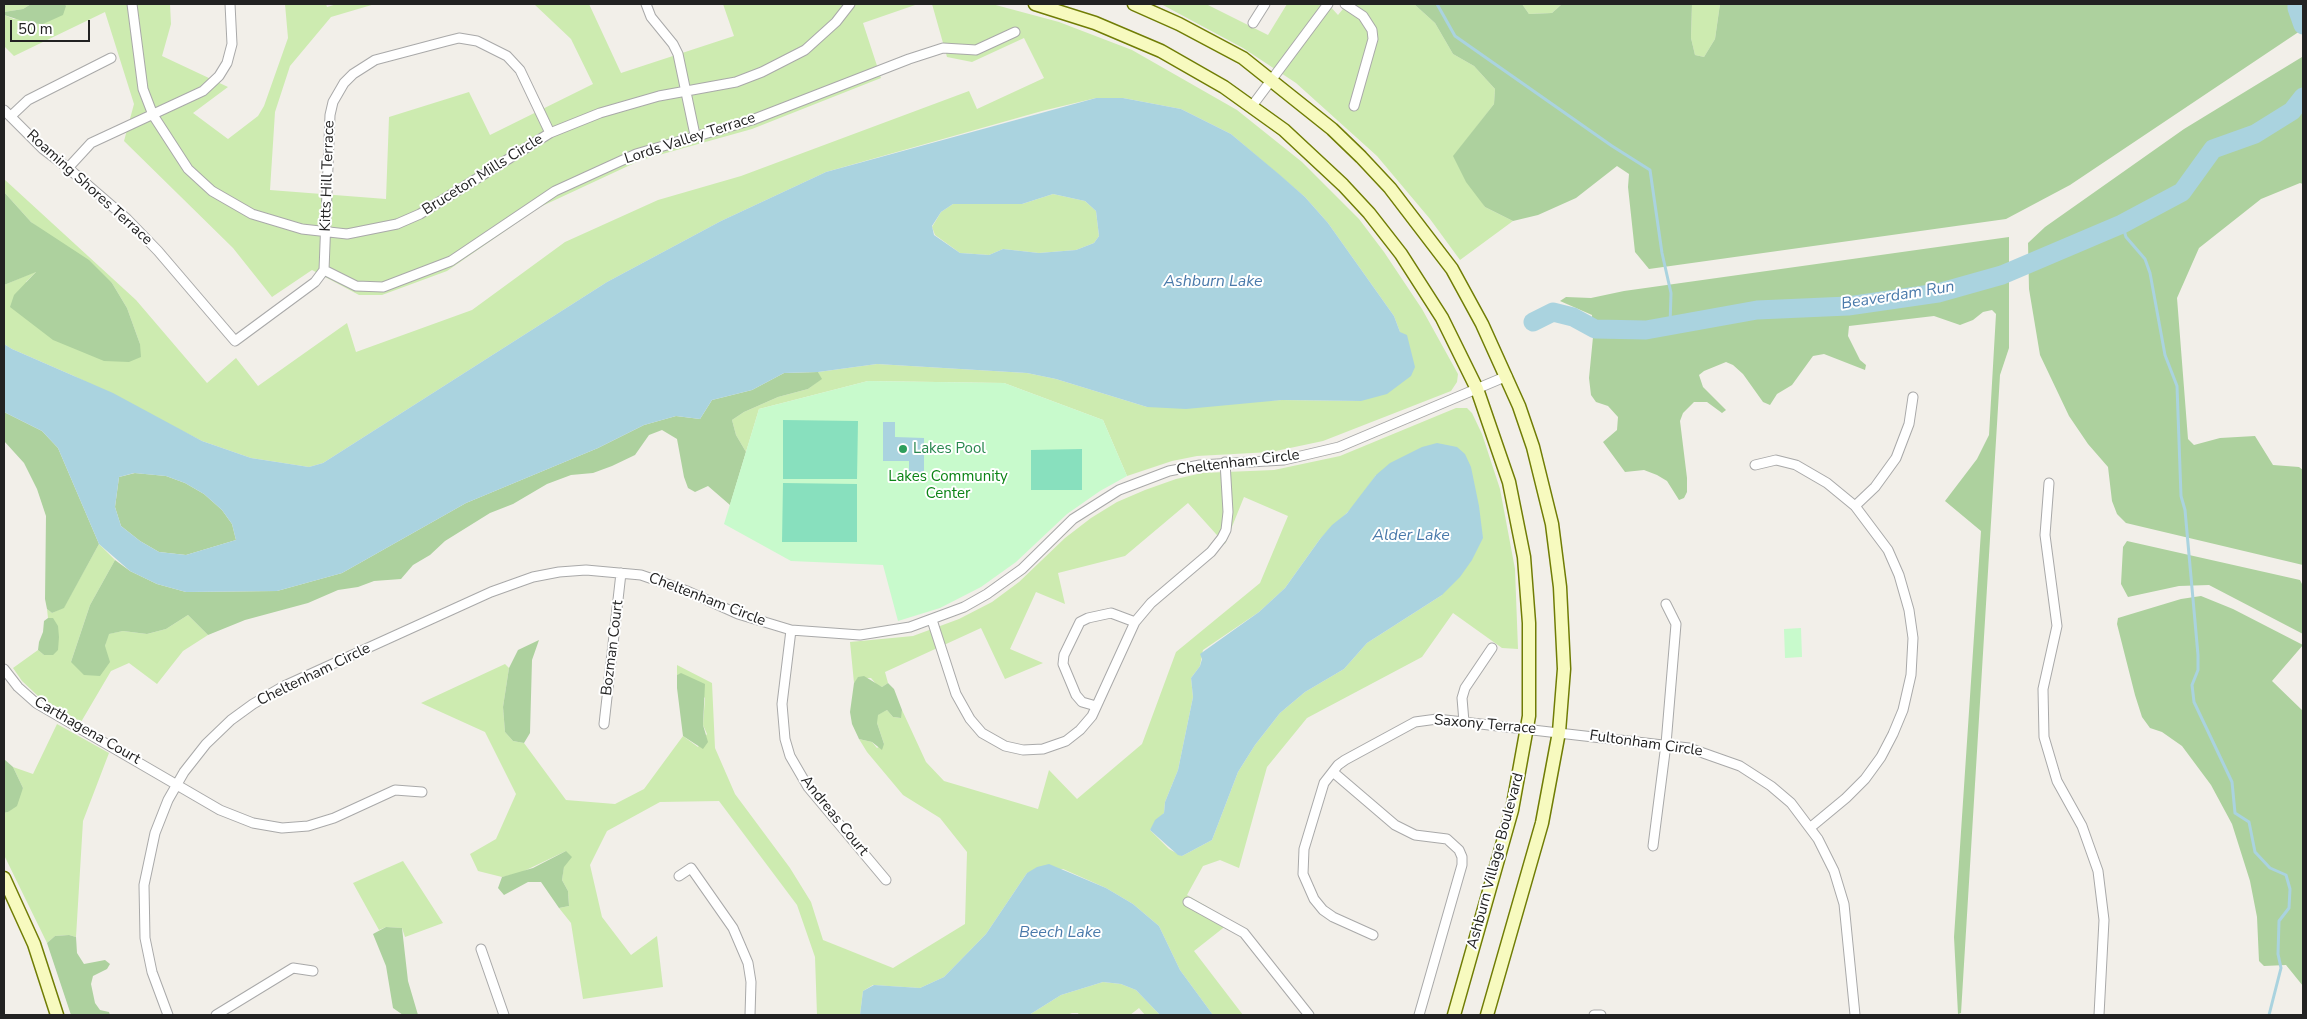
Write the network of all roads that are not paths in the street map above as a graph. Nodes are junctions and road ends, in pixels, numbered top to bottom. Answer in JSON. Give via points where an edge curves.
{"nodes":[{"id":1,"x":132,"y":4,"type":"edge"},
{"id":2,"x":230,"y":4,"type":"edge"},
{"id":3,"x":646,"y":4,"type":"edge"},
{"id":4,"x":850,"y":4,"type":"edge"},
{"id":5,"x":1035,"y":4,"type":"edge"},
{"id":6,"x":1134,"y":4,"type":"edge"},
{"id":7,"x":1265,"y":4,"type":"edge"},
{"id":8,"x":1328,"y":4,"type":"edge"},
{"id":9,"x":1345,"y":4,"type":"edge"},
{"id":10,"x":1254,"y":23,"type":"dead end"},
{"id":11,"x":1015,"y":32,"type":"dead end"},
{"id":12,"x":110,"y":58,"type":"dead end"},
{"id":13,"x":1270,"y":80,"type":"junction"},
{"id":14,"x":685,"y":90,"type":"junction"},
{"id":15,"x":1252,"y":106,"type":"junction"},
{"id":16,"x":1354,"y":106,"type":"dead end"},
{"id":17,"x":7,"y":113,"type":"edge"},
{"id":18,"x":153,"y":115,"type":"junction"},
{"id":19,"x":550,"y":133,"type":"junction"},
{"id":20,"x":695,"y":135,"type":"junction"},
{"id":21,"x":68,"y":168,"type":"junction"},
{"id":22,"x":327,"y":233,"type":"junction"},
{"id":23,"x":324,"y":270,"type":"junction"},
{"id":24,"x":1506,"y":376,"type":"junction"},
{"id":25,"x":1477,"y":389,"type":"junction"},
{"id":26,"x":1913,"y":397,"type":"dead end"},
{"id":27,"x":1225,"y":462,"type":"junction"},
{"id":28,"x":1755,"y":466,"type":"dead end"},
{"id":29,"x":2049,"y":483,"type":"dead end"},
{"id":30,"x":1855,"y":506,"type":"junction"},
{"id":31,"x":622,"y":573,"type":"junction"},
{"id":32,"x":1666,"y":604,"type":"dead end"},
{"id":33,"x":932,"y":620,"type":"junction"},
{"id":34,"x":1135,"y":622,"type":"junction"},
{"id":35,"x":790,"y":630,"type":"junction"},
{"id":36,"x":1492,"y":648,"type":"dead end"},
{"id":37,"x":4,"y":668,"type":"edge"},
{"id":38,"x":1096,"y":706,"type":"junction"},
{"id":39,"x":1464,"y":722,"type":"junction"},
{"id":40,"x":604,"y":724,"type":"dead end"},
{"id":41,"x":1527,"y":729,"type":"junction"},
{"id":42,"x":1559,"y":732,"type":"junction"},
{"id":43,"x":1666,"y":744,"type":"junction"},
{"id":44,"x":1333,"y":772,"type":"junction"},
{"id":45,"x":178,"y":784,"type":"junction"},
{"id":46,"x":422,"y":792,"type":"dead end"},
{"id":47,"x":1811,"y":827,"type":"junction"},
{"id":48,"x":1653,"y":846,"type":"dead end"},
{"id":49,"x":679,"y":876,"type":"dead end"},
{"id":50,"x":4,"y":878,"type":"edge"},
{"id":51,"x":886,"y":880,"type":"dead end"},
{"id":52,"x":1188,"y":902,"type":"dead end"},
{"id":53,"x":1373,"y":935,"type":"dead end"},
{"id":54,"x":481,"y":949,"type":"dead end"},
{"id":55,"x":313,"y":972,"type":"dead end"},
{"id":56,"x":57,"y":1015,"type":"edge"},
{"id":57,"x":168,"y":1015,"type":"edge"},
{"id":58,"x":216,"y":1015,"type":"edge"},
{"id":59,"x":504,"y":1015,"type":"edge"},
{"id":60,"x":750,"y":1015,"type":"edge"},
{"id":61,"x":1309,"y":1015,"type":"edge"},
{"id":62,"x":1418,"y":1015,"type":"edge"},
{"id":63,"x":1454,"y":1015,"type":"edge"},
{"id":64,"x":1486,"y":1015,"type":"edge"},
{"id":65,"x":1594,"y":1015,"type":"edge"},
{"id":66,"x":1601,"y":1015,"type":"edge"},
{"id":67,"x":1855,"y":1015,"type":"edge"},
{"id":68,"x":2099,"y":1015,"type":"edge"}],
"edges":[{"from":1,"to":18,"type":"street","name":"Bruceton Mills Circle","via":[[143,89]]},
{"from":2,"to":18,"type":"street","via":[[232,44],[219,76],[204,91]]},
{"from":3,"to":14,"type":"street","via":[[654,21],[673,44]]},
{"from":4,"to":14,"type":"street","name":"Bruceton Mills Circle","via":[[820,37],[787,60],[736,82]]},
{"from":5,"to":15,"type":"main road","name":"Ashburn Village Boulevard","via":[[1096,23],[1161,51]]},
{"from":6,"to":13,"type":"main road","via":[[1235,54]]},
{"from":7,"to":10,"type":"street"},
{"from":8,"to":13,"type":"street"},
{"from":9,"to":16,"type":"street","via":[[1363,16],[1372,30],[1373,39]]},
{"from":11,"to":20,"type":"street","name":"Lords Valley Terrace","via":[[976,50],[943,48],[752,120]]},
{"from":12,"to":17,"type":"street"},
{"from":13,"to":15,"type":"street"},
{"from":13,"to":24,"type":"main road","via":[[1332,129],[1427,234],[1470,300]]},
{"from":14,"to":19,"type":"street","name":"Bruceton Mills Circle","via":[[622,105]]},
{"from":14,"to":20,"type":"street"},
{"from":15,"to":25,"type":"main road","name":"Ashburn Village Boulevard","via":[[1314,157],[1369,213],[1425,290],[1463,356]]},
{"from":17,"to":21,"type":"street","name":"Roaming Shores Terrace","via":[[43,149]]},
{"from":18,"to":21,"type":"street","via":[[91,143]]},
{"from":18,"to":22,"type":"street","name":"Bruceton Mills Circle","via":[[188,169],[212,191],[252,214],[288,226]]},
{"from":19,"to":22,"type":"street","name":"Bruceton Mills Circle","via":[[420,214],[364,232]]},
{"from":19,"to":22,"type":"street","name":"Kitts Hill Terrace","via":[[520,70],[494,47],[459,38],[376,60],[353,74],[333,102],[328,127]]},
{"from":20,"to":23,"type":"street","name":"Lords Valley Terrace","via":[[636,154],[564,186],[434,269],[374,288],[356,286]]},
{"from":21,"to":23,"type":"street","name":"Roaming Shores Terrace","via":[[127,219],[158,251],[235,341],[315,282]]},
{"from":22,"to":23,"type":"street","name":"Kitts Hill Terrace"},
{"from":24,"to":25,"type":"street","name":"Cheltenham Circle"},
{"from":24,"to":42,"type":"main road","via":[[1533,447],[1548,499],[1557,553],[1564,669]]},
{"from":25,"to":27,"type":"street","name":"Cheltenham Circle","via":[[1339,447],[1284,460]]},
{"from":25,"to":41,"type":"main road","name":"Ashburn Village Boulevard","via":[[1508,482],[1524,557],[1530,623]]},
{"from":26,"to":30,"type":"street","via":[[1909,424],[1896,458],[1875,487]]},
{"from":27,"to":33,"type":"street","name":"Cheltenham Circle","via":[[1169,471],[1101,500],[1073,519],[1022,568],[987,594]]},
{"from":27,"to":34,"type":"street","via":[[1228,512],[1222,538],[1211,552],[1151,603]]},
{"from":28,"to":30,"type":"street","via":[[1776,460],[1796,465],[1827,483]]},
{"from":29,"to":68,"type":"street","via":[[2045,535],[2057,626],[2043,689],[2044,737],[2057,781],[2082,826],[2098,871],[2104,920]]},
{"from":30,"to":47,"type":"street","via":[[1888,550],[1905,593],[1912,638],[1911,675],[1903,710],[1881,757],[1846,798]]},
{"from":31,"to":35,"type":"street","name":"Cheltenham Circle","via":[[662,582],[738,614]]},
{"from":31,"to":40,"type":"street","name":"Bozman Court"},
{"from":31,"to":45,"type":"street","name":"Cheltenham Circle","via":[[559,572],[508,585],[284,686],[253,704],[218,731]]},
{"from":32,"to":43,"type":"street","via":[[1676,624]]},
{"from":33,"to":35,"type":"street","name":"Cheltenham Circle","via":[[860,635]]},
{"from":33,"to":38,"type":"street","via":[[952,686],[965,712],[975,726],[997,743],[1022,750],[1058,745],[1080,730]]},
{"from":34,"to":38,"type":"street"},
{"from":34,"to":38,"type":"street","via":[[1111,613],[1088,618],[1080,622],[1068,647],[1063,664],[1076,695],[1082,702]]},
{"from":35,"to":51,"type":"street","name":"Andreas Court","via":[[782,704],[790,756],[808,787]]},
{"from":36,"to":39,"type":"street","via":[[1465,688],[1462,698]]},
{"from":37,"to":45,"type":"street","name":"Carthagena Court","via":[[18,688],[36,703]]},
{"from":39,"to":41,"type":"street","name":"Saxony Terrace"},
{"from":39,"to":44,"type":"street","name":"Saxony Terrace","via":[[1437,719],[1415,722],[1346,760]]},
{"from":41,"to":42,"type":"street","name":"Saxony Terrace"},
{"from":41,"to":63,"type":"main road","name":"Ashburn Village Boulevard","via":[[1512,810]]},
{"from":42,"to":43,"type":"street","name":"Fultonham Circle"},
{"from":42,"to":64,"type":"main road","via":[[1542,823]]},
{"from":43,"to":47,"type":"street","name":"Fultonham Circle","via":[[1706,752],[1740,766],[1791,803]]},
{"from":43,"to":48,"type":"street"},
{"from":44,"to":53,"type":"street","name":"Saxony Terrace","via":[[1324,783],[1307,839],[1303,874],[1307,887],[1324,910]]},
{"from":44,"to":62,"type":"street","via":[[1395,825],[1415,835],[1446,839],[1462,857]]},
{"from":45,"to":46,"type":"street","name":"Carthagena Court","via":[[236,818],[282,828],[325,821],[395,790]]},
{"from":45,"to":57,"type":"street","name":"Cheltenham Circle","via":[[161,816],[150,850],[144,885],[145,938],[152,972]]},
{"from":47,"to":67,"type":"street","name":"Fultonham Circle","via":[[1831,862],[1844,904]]},
{"from":49,"to":60,"type":"street","via":[[691,868],[733,928],[748,963]]},
{"from":50,"to":56,"type":"main road","via":[[34,944]]},
{"from":52,"to":61,"type":"street","via":[[1244,933]]},
{"from":54,"to":59,"type":"street"},
{"from":55,"to":58,"type":"street","via":[[293,968]]},
{"from":65,"to":66,"type":"street"}]}
